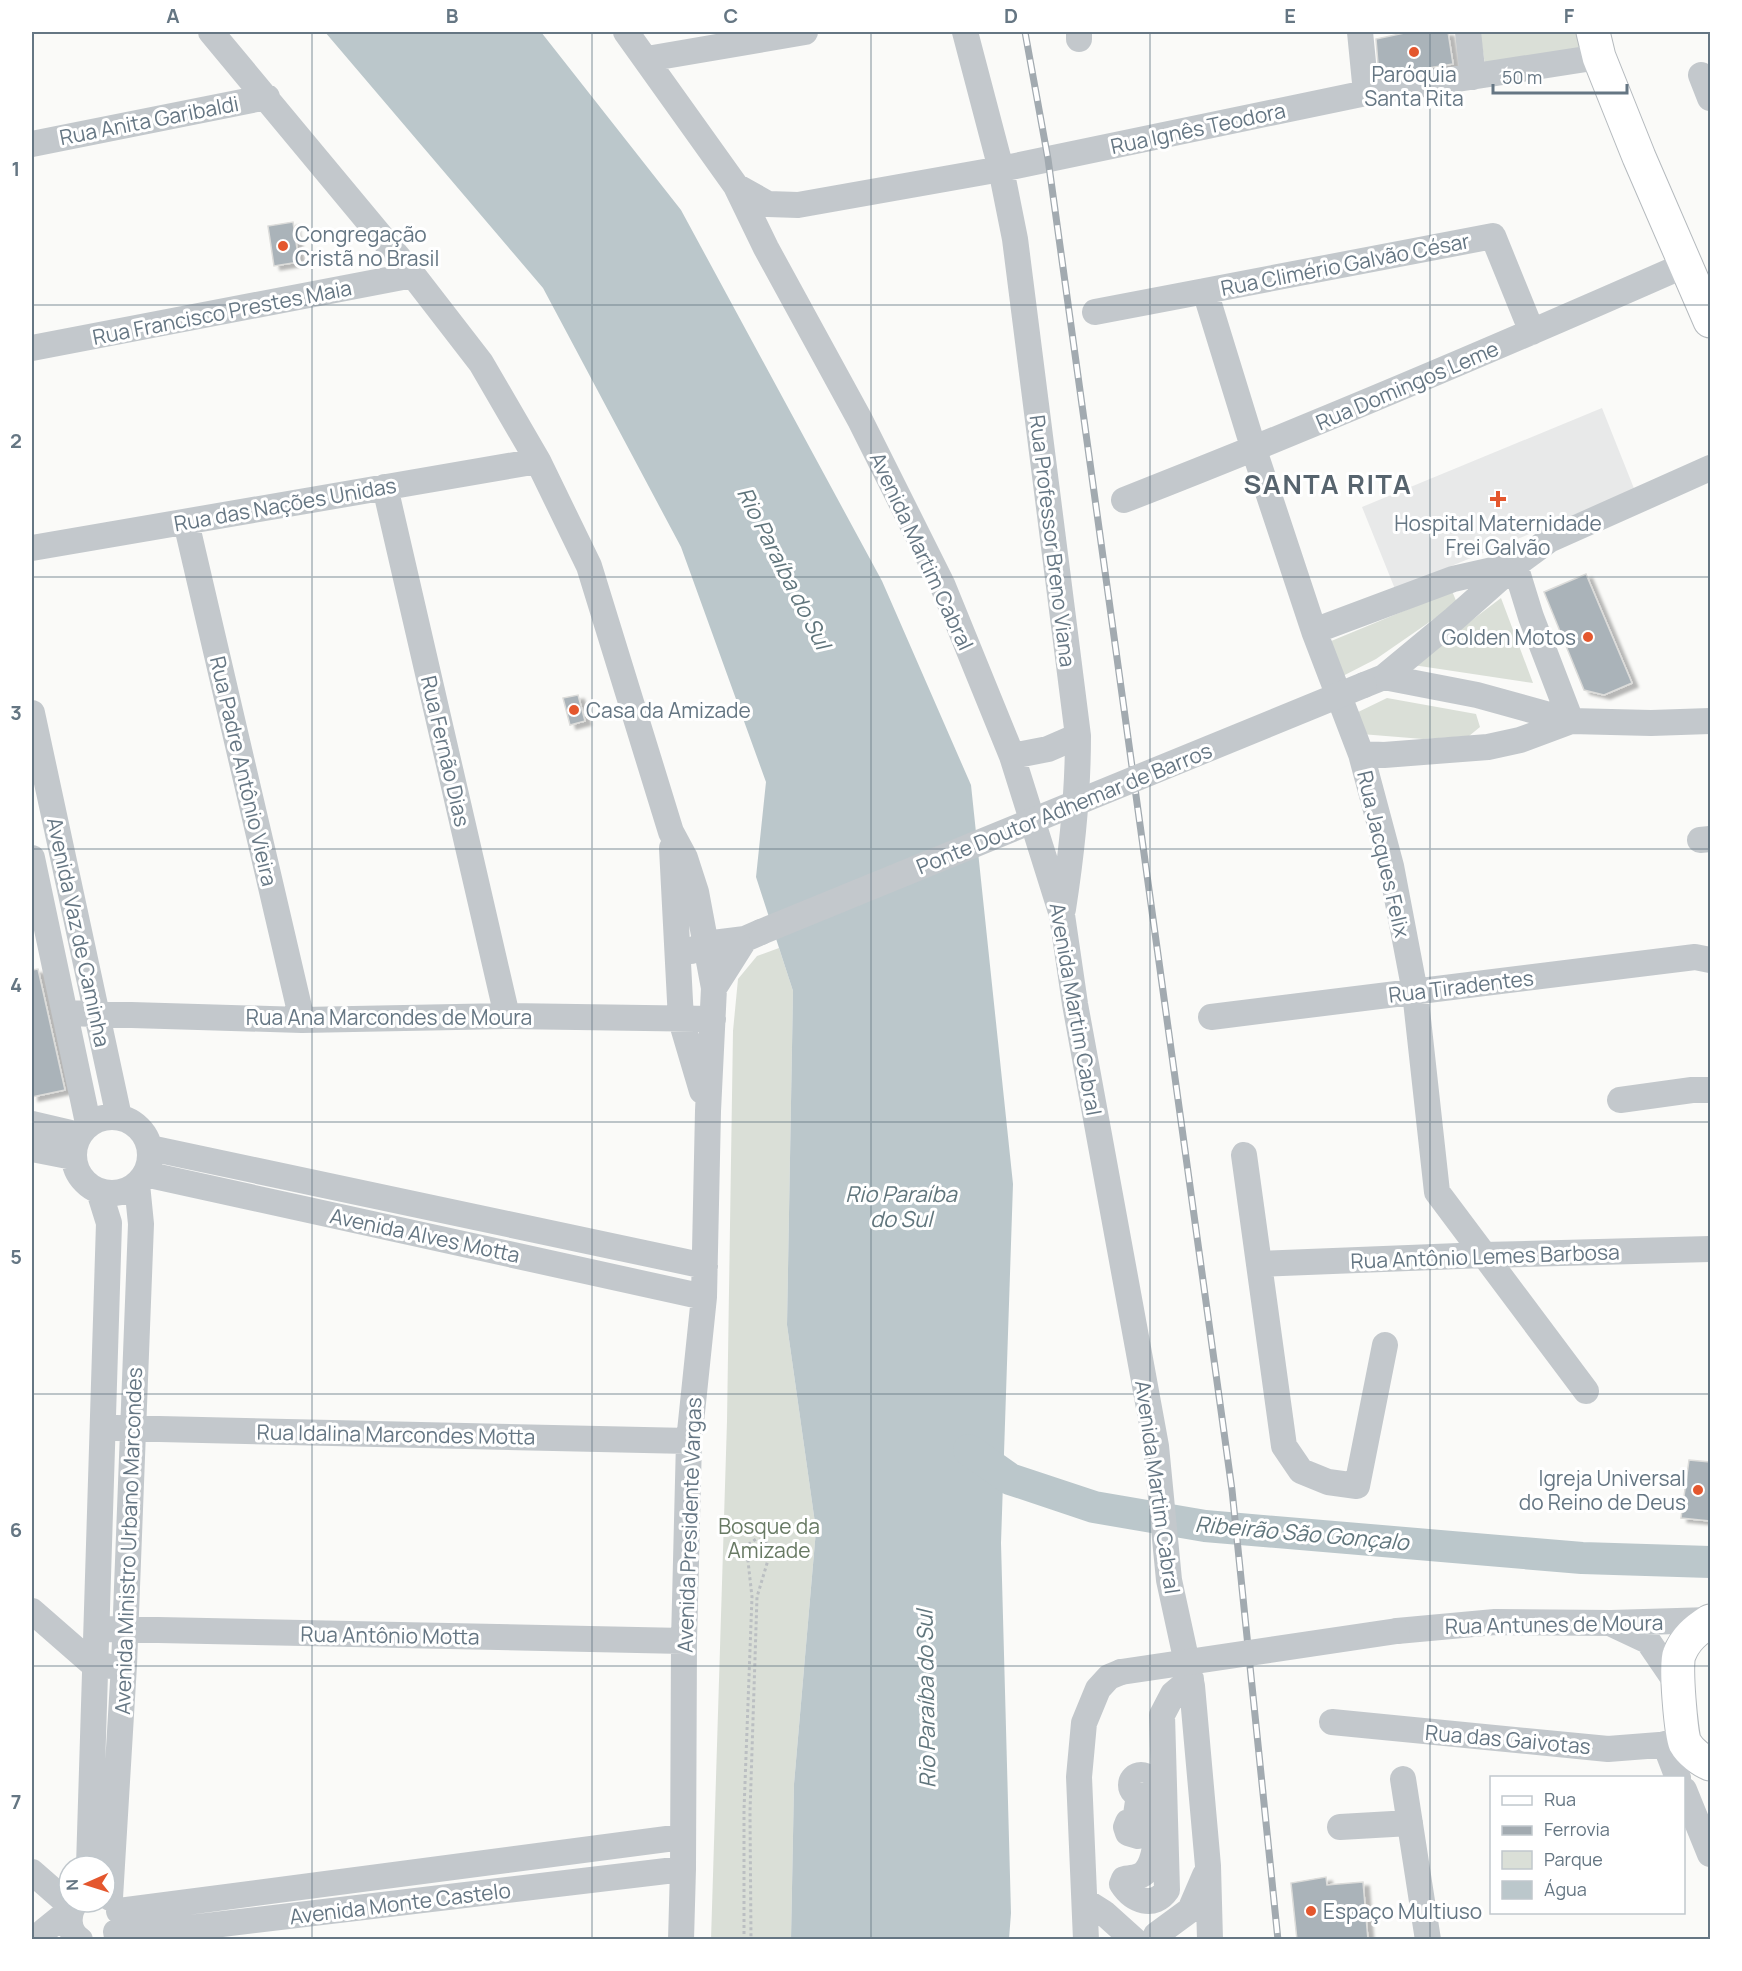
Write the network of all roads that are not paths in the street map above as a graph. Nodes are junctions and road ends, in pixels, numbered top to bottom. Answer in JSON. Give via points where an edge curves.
{"nodes":[{"id":1,"x":211,"y":32,"type":"edge"},
{"id":2,"x":626,"y":32,"type":"edge"},
{"id":3,"x":805,"y":32,"type":"edge"},
{"id":4,"x":965,"y":32,"type":"edge"},
{"id":5,"x":1360,"y":32,"type":"edge"},
{"id":6,"x":1468,"y":32,"type":"edge"},
{"id":7,"x":1596,"y":44,"type":"edge"},
{"id":8,"x":647,"y":59,"type":"junction"},
{"id":9,"x":1473,"y":77,"type":"junction"},
{"id":10,"x":1366,"y":93,"type":"junction"},
{"id":11,"x":267,"y":97,"type":"junction"},
{"id":12,"x":32,"y":144,"type":"edge"},
{"id":13,"x":1001,"y":169,"type":"junction"},
{"id":14,"x":736,"y":186,"type":"junction"},
{"id":15,"x":798,"y":205,"type":"junction"},
{"id":16,"x":766,"y":248,"type":"junction"},
{"id":17,"x":1687,"y":264,"type":"junction"},
{"id":18,"x":412,"y":275,"type":"junction"},
{"id":19,"x":1205,"y":291,"type":"junction"},
{"id":20,"x":1095,"y":312,"type":"dead end"},
{"id":21,"x":1710,"y":321,"type":"edge"},
{"id":22,"x":1532,"y":332,"type":"junction"},
{"id":23,"x":32,"y":348,"type":"edge"},
{"id":24,"x":1254,"y":450,"type":"junction"},
{"id":25,"x":538,"y":461,"type":"junction"},
{"id":26,"x":1710,"y":468,"type":"edge"},
{"id":27,"x":385,"y":487,"type":"junction"},
{"id":28,"x":1124,"y":500,"type":"dead end"},
{"id":29,"x":186,"y":522,"type":"junction"},
{"id":30,"x":32,"y":548,"type":"edge"},
{"id":31,"x":1515,"y":565,"type":"junction"},
{"id":32,"x":1314,"y":631,"type":"junction"},
{"id":33,"x":1374,"y":681,"type":"junction"},
{"id":34,"x":32,"y":713,"type":"edge"},
{"id":35,"x":1571,"y":721,"type":"junction"},
{"id":36,"x":1710,"y":721,"type":"edge"},
{"id":37,"x":1078,"y":736,"type":"junction"},
{"id":38,"x":1361,"y":754,"type":"junction"},
{"id":39,"x":1012,"y":756,"type":"junction"},
{"id":40,"x":671,"y":832,"type":"junction"},
{"id":41,"x":32,"y":858,"type":"edge"},
{"id":42,"x":1062,"y":915,"type":"junction"},
{"id":43,"x":753,"y":935,"type":"junction"},
{"id":44,"x":705,"y":944,"type":"junction"},
{"id":45,"x":678,"y":958,"type":"junction"},
{"id":46,"x":1710,"y":960,"type":"edge"},
{"id":47,"x":714,"y":988,"type":"junction"},
{"id":48,"x":1415,"y":992,"type":"junction"},
{"id":49,"x":64,"y":1013,"type":"junction"},
{"id":50,"x":98,"y":1014,"type":"junction"},
{"id":51,"x":507,"y":1016,"type":"junction"},
{"id":52,"x":1211,"y":1017,"type":"dead end"},
{"id":53,"x":712,"y":1019,"type":"junction"},
{"id":54,"x":302,"y":1020,"type":"junction"},
{"id":55,"x":681,"y":1020,"type":"junction"},
{"id":56,"x":1710,"y":1090,"type":"edge"},
{"id":57,"x":1620,"y":1100,"type":"dead end"},
{"id":58,"x":708,"y":1111,"type":"junction"},
{"id":59,"x":119,"y":1117,"type":"junction"},
{"id":60,"x":32,"y":1124,"type":"edge"},
{"id":61,"x":80,"y":1138,"type":"junction"},
{"id":62,"x":150,"y":1148,"type":"junction"},
{"id":63,"x":32,"y":1149,"type":"edge"},
{"id":64,"x":1244,"y":1155,"type":"dead end"},
{"id":65,"x":141,"y":1179,"type":"junction"},
{"id":66,"x":99,"y":1191,"type":"junction"},
{"id":67,"x":425,"y":1206,"type":"junction"},
{"id":68,"x":417,"y":1234,"type":"junction"},
{"id":69,"x":1710,"y":1249,"type":"edge"},
{"id":70,"x":1484,"y":1255,"type":"junction"},
{"id":71,"x":1259,"y":1264,"type":"junction"},
{"id":72,"x":705,"y":1266,"type":"junction"},
{"id":73,"x":704,"y":1297,"type":"junction"},
{"id":74,"x":1385,"y":1345,"type":"dead end"},
{"id":75,"x":1586,"y":1391,"type":"dead end"},
{"id":76,"x":103,"y":1427,"type":"junction"},
{"id":77,"x":133,"y":1428,"type":"junction"},
{"id":78,"x":689,"y":1441,"type":"junction"},
{"id":79,"x":32,"y":1611,"type":"edge"},
{"id":80,"x":1710,"y":1621,"type":"edge"},
{"id":81,"x":1611,"y":1623,"type":"junction"},
{"id":82,"x":96,"y":1629,"type":"junction"},
{"id":83,"x":125,"y":1630,"type":"junction"},
{"id":84,"x":684,"y":1641,"type":"junction"},
{"id":85,"x":124,"y":1665,"type":"junction"},
{"id":86,"x":95,"y":1666,"type":"junction"},
{"id":87,"x":1191,"y":1679,"type":"junction"},
{"id":88,"x":1678,"y":1685,"type":"junction"},
{"id":89,"x":1332,"y":1722,"type":"dead end"},
{"id":90,"x":1163,"y":1724,"type":"junction"},
{"id":91,"x":1675,"y":1744,"type":"junction"},
{"id":92,"x":1710,"y":1764,"type":"edge"},
{"id":93,"x":1678,"y":1776,"type":"edge"},
{"id":94,"x":1403,"y":1779,"type":"dead end"},
{"id":95,"x":1685,"y":1794,"type":"edge"},
{"id":96,"x":1410,"y":1823,"type":"junction"},
{"id":97,"x":1340,"y":1827,"type":"dead end"},
{"id":98,"x":682,"y":1838,"type":"junction"},
{"id":99,"x":1709,"y":1845,"type":"edge"},
{"id":100,"x":89,"y":1854,"type":"edge"},
{"id":101,"x":1209,"y":1866,"type":"junction"},
{"id":102,"x":683,"y":1869,"type":"junction"},
{"id":103,"x":32,"y":1872,"type":"edge"},
{"id":104,"x":57,"y":1893,"type":"edge"},
{"id":105,"x":1085,"y":1901,"type":"junction"},
{"id":106,"x":64,"y":1914,"type":"edge"},
{"id":107,"x":71,"y":1914,"type":"edge"},
{"id":108,"x":113,"y":1922,"type":"edge"},
{"id":109,"x":37,"y":1940,"type":"edge"},
{"id":110,"x":81,"y":1940,"type":"edge"},
{"id":111,"x":681,"y":1940,"type":"edge"},
{"id":112,"x":1086,"y":1940,"type":"edge"},
{"id":113,"x":1134,"y":1940,"type":"edge"},
{"id":114,"x":1154,"y":1940,"type":"edge"},
{"id":115,"x":1210,"y":1940,"type":"edge"},
{"id":116,"x":1428,"y":1940,"type":"edge"}],
"edges":[{"from":1,"to":11,"type":"street","name":"Avenida Presidente Vargas"},
{"from":2,"to":8,"type":"street","name":"Avenida Martim Cabral"},
{"from":3,"to":8,"type":"street"},
{"from":4,"to":13,"type":"street","name":"Rua Professor Breno Viana"},
{"from":5,"to":10,"type":"street"},
{"from":6,"to":9,"type":"street"},
{"from":7,"to":9,"type":"street","name":"Rua Ignês Teodora"},
{"from":7,"to":17,"type":"main road","via":[[1639,157]]},
{"from":8,"to":14,"type":"street","name":"Avenida Martim Cabral"},
{"from":9,"to":10,"type":"street","name":"Rua Ignês Teodora"},
{"from":10,"to":13,"type":"street","name":"Rua Ignês Teodora"},
{"from":11,"to":12,"type":"street","name":"Rua Anita Garibaldi"},
{"from":11,"to":18,"type":"street","name":"Avenida Presidente Vargas"},
{"from":13,"to":15,"type":"street","name":"Rua Ignês Teodora"},
{"from":13,"to":37,"type":"street","name":"Rua Professor Breno Viana","via":[[1015,239]]},
{"from":14,"to":15,"type":"street","name":"Rua Ignês Teodora","via":[[768,204]]},
{"from":14,"to":16,"type":"street","name":"Avenida Martim Cabral"},
{"from":15,"to":16,"type":"street","via":[[776,221]]},
{"from":16,"to":39,"type":"street","name":"Avenida Martim Cabral","via":[[860,420],[942,584]]},
{"from":17,"to":21,"type":"main road"},
{"from":17,"to":22,"type":"street","name":"Rua Domingos Leme"},
{"from":18,"to":23,"type":"street","name":"Rua Francisco Prestes Maia"},
{"from":18,"to":25,"type":"street","name":"Avenida Presidente Vargas","via":[[481,363]]},
{"from":19,"to":20,"type":"street","name":"Rua Climério Galvão César"},
{"from":19,"to":22,"type":"street","name":"Rua Climério Galvão César","via":[[1493,236]]},
{"from":19,"to":24,"type":"street","name":"Rua Jacques Felix"},
{"from":22,"to":24,"type":"street","name":"Rua Domingos Leme"},
{"from":24,"to":28,"type":"street","name":"Rua Domingos Leme"},
{"from":24,"to":32,"type":"street","name":"Rua Jacques Felix"},
{"from":25,"to":27,"type":"street","name":"Rua das Nações Unidas"},
{"from":25,"to":40,"type":"street","name":"Avenida Presidente Vargas","via":[[589,566]]},
{"from":26,"to":31,"type":"street","name":"Ponte Doutor Adhemar de Barros","via":[[1549,540]]},
{"from":27,"to":29,"type":"street","name":"Rua das Nações Unidas"},
{"from":27,"to":51,"type":"street","name":"Rua Fernão Dias"},
{"from":29,"to":30,"type":"street","name":"Rua das Nações Unidas"},
{"from":29,"to":54,"type":"street","name":"Rua Padre Antônio Vieira"},
{"from":31,"to":32,"type":"street","via":[[1453,579]]},
{"from":31,"to":33,"type":"street","name":"Ponte Doutor Adhemar de Barros"},
{"from":31,"to":35,"type":"street","via":[[1534,628]]},
{"from":32,"to":38,"type":"street","name":"Rua Jacques Felix"},
{"from":33,"to":35,"type":"street","via":[[1477,694]]},
{"from":33,"to":43,"type":"street","name":"Ponte Doutor Adhemar de Barros","bridge":true},
{"from":34,"to":50,"type":"street","name":"Avenida Vaz de Caminha"},
{"from":35,"to":36,"type":"street"},
{"from":35,"to":38,"type":"street","via":[[1488,747]]},
{"from":37,"to":39,"type":"street","via":[[1048,749]]},
{"from":37,"to":42,"type":"street","name":"Rua Professor Breno Viana","via":[[1073,838]]},
{"from":38,"to":48,"type":"street","name":"Rua Jacques Felix","via":[[1392,866]]},
{"from":39,"to":42,"type":"street","name":"Avenida Martim Cabral"},
{"from":40,"to":44,"type":"street","name":"Avenida Presidente Vargas","via":[[696,892]]},
{"from":40,"to":45,"type":"street","name":"Avenida Presidente Vargas"},
{"from":41,"to":49,"type":"street","name":"Avenida Vaz de Caminha"},
{"from":42,"to":87,"type":"street","name":"Avenida Martim Cabral","via":[[1156,1446],[1169,1580]]},
{"from":43,"to":44,"type":"street","name":"Ponte Doutor Adhemar de Barros"},
{"from":43,"to":47,"type":"street"},
{"from":44,"to":45,"type":"street"},
{"from":44,"to":47,"type":"street","name":"Avenida Presidente Vargas"},
{"from":45,"to":55,"type":"street","name":"Avenida Presidente Vargas"},
{"from":46,"to":48,"type":"street","name":"Rua Tiradentes","via":[[1695,957]]},
{"from":47,"to":53,"type":"street","name":"Avenida Presidente Vargas"},
{"from":48,"to":52,"type":"street","name":"Rua Tiradentes"},
{"from":48,"to":70,"type":"street","name":"Rua Jacques Felix","via":[[1437,1192]]},
{"from":49,"to":50,"type":"street","name":"Rua Ana Marcondes de Moura"},
{"from":49,"to":61,"type":"street","name":"Avenida Vaz de Caminha"},
{"from":50,"to":54,"type":"street","name":"Rua Ana Marcondes de Moura"},
{"from":50,"to":59,"type":"street","name":"Avenida Vaz de Caminha"},
{"from":51,"to":54,"type":"street","name":"Rua Ana Marcondes de Moura"},
{"from":51,"to":55,"type":"street","name":"Rua Ana Marcondes de Moura"},
{"from":53,"to":55,"type":"street","name":"Rua Ana Marcondes de Moura"},
{"from":53,"to":58,"type":"street","name":"Avenida Presidente Vargas"},
{"from":55,"to":58,"type":"street","name":"Avenida Presidente Vargas"},
{"from":56,"to":57,"type":"street"},
{"from":58,"to":72,"type":"street","name":"Avenida Presidente Vargas"},
{"from":59,"to":61,"type":"street","via":[[100,1118]]},
{"from":59,"to":62,"type":"street","via":[[133,1122]]},
{"from":60,"to":61,"type":"street"},
{"from":61,"to":63,"type":"street"},
{"from":61,"to":66,"type":"street","via":[[76,1170],[86,1184]]},
{"from":62,"to":65,"type":"street","via":[[150,1160]]},
{"from":62,"to":67,"type":"street","name":"Avenida Alves Motta"},
{"from":64,"to":71,"type":"street"},
{"from":65,"to":66,"type":"street","via":[[119,1193]]},
{"from":65,"to":68,"type":"street","name":"Avenida Alves Motta"},
{"from":65,"to":77,"type":"street","name":"Avenida Ministro Urbano Marcondes"},
{"from":66,"to":76,"type":"street","name":"Avenida Ministro Urbano Marcondes","via":[[109,1223]]},
{"from":67,"to":68,"type":"street"},
{"from":67,"to":72,"type":"street","name":"Avenida Alves Motta"},
{"from":68,"to":73,"type":"street","name":"Avenida Alves Motta"},
{"from":69,"to":70,"type":"street","name":"Rua Antônio Lemes Barbosa"},
{"from":70,"to":71,"type":"street","name":"Rua Antônio Lemes Barbosa"},
{"from":70,"to":75,"type":"street","name":"Rua Jacques Felix"},
{"from":71,"to":74,"type":"street","via":[[1284,1446],[1301,1472],[1328,1482],[1357,1486]]},
{"from":72,"to":73,"type":"street","name":"Avenida Presidente Vargas"},
{"from":73,"to":78,"type":"street","name":"Avenida Presidente Vargas"},
{"from":76,"to":77,"type":"street","name":"Rua Idalina Marcondes Motta"},
{"from":76,"to":82,"type":"street","name":"Avenida Ministro Urbano Marcondes"},
{"from":77,"to":78,"type":"street","name":"Rua Idalina Marcondes Motta"},
{"from":77,"to":83,"type":"street","name":"Avenida Ministro Urbano Marcondes"},
{"from":78,"to":84,"type":"street","name":"Avenida Presidente Vargas"},
{"from":79,"to":86,"type":"street"},
{"from":80,"to":81,"type":"street","name":"Rua Antunes de Moura"},
{"from":80,"to":88,"type":"main road","via":[[1692,1633],[1678,1656]]},
{"from":81,"to":88,"type":"street","via":[[1648,1641]]},
{"from":81,"to":105,"type":"street","name":"Rua Antunes de Moura","bridge":true,"via":[[1495,1622],[1397,1631],[1109,1677],[1098,1689],[1084,1723],[1079,1777]]},
{"from":82,"to":83,"type":"street","name":"Rua Antônio Motta"},
{"from":82,"to":86,"type":"street","name":"Avenida Ministro Urbano Marcondes"},
{"from":83,"to":84,"type":"street","name":"Rua Antônio Motta"},
{"from":83,"to":85,"type":"street","name":"Avenida Ministro Urbano Marcondes"},
{"from":84,"to":98,"type":"street","name":"Avenida Presidente Vargas"},
{"from":85,"to":86,"type":"street"},
{"from":85,"to":108,"type":"street","name":"Avenida Ministro Urbano Marcondes"},
{"from":86,"to":100,"type":"street","name":"Avenida Ministro Urbano Marcondes"},
{"from":87,"to":90,"type":"street","via":[[1173,1694],[1162,1715]]},
{"from":87,"to":101,"type":"street","name":"Avenida Martim Cabral"},
{"from":88,"to":91,"type":"main road"},
{"from":89,"to":91,"type":"street","name":"Rua das Gaivotas","via":[[1608,1749]]},
{"from":90,"to":90,"type":"street","via":[[1167,1890],[1162,1896],[1138,1899],[1122,1884],[1124,1879],[1147,1871],[1158,1830],[1160,1802],[1150,1797],[1143,1818],[1144,1834],[1128,1833],[1126,1827],[1128,1822],[1135,1821],[1156,1733]]},
{"from":91,"to":92,"type":"main road"},
{"from":91,"to":93,"type":"street"},
{"from":94,"to":96,"type":"street"},
{"from":95,"to":99,"type":"street"},
{"from":96,"to":97,"type":"street"},
{"from":96,"to":116,"type":"street"},
{"from":98,"to":102,"type":"street","name":"Avenida Presidente Vargas"},
{"from":98,"to":108,"type":"street","name":"Avenida Monte Castelo"},
{"from":101,"to":114,"type":"street","via":[[1190,1910]]},
{"from":101,"to":115,"type":"street","name":"Avenida Martim Cabral"},
{"from":102,"to":108,"type":"street","name":"Avenida Monte Castelo","via":[[139,1934]]},
{"from":102,"to":111,"type":"street","name":"Avenida Presidente Vargas"},
{"from":103,"to":104,"type":"street"},
{"from":105,"to":112,"type":"street"},
{"from":105,"to":113,"type":"street"},
{"from":106,"to":109,"type":"street"},
{"from":107,"to":110,"type":"street","via":[[69,1925]]}]}
